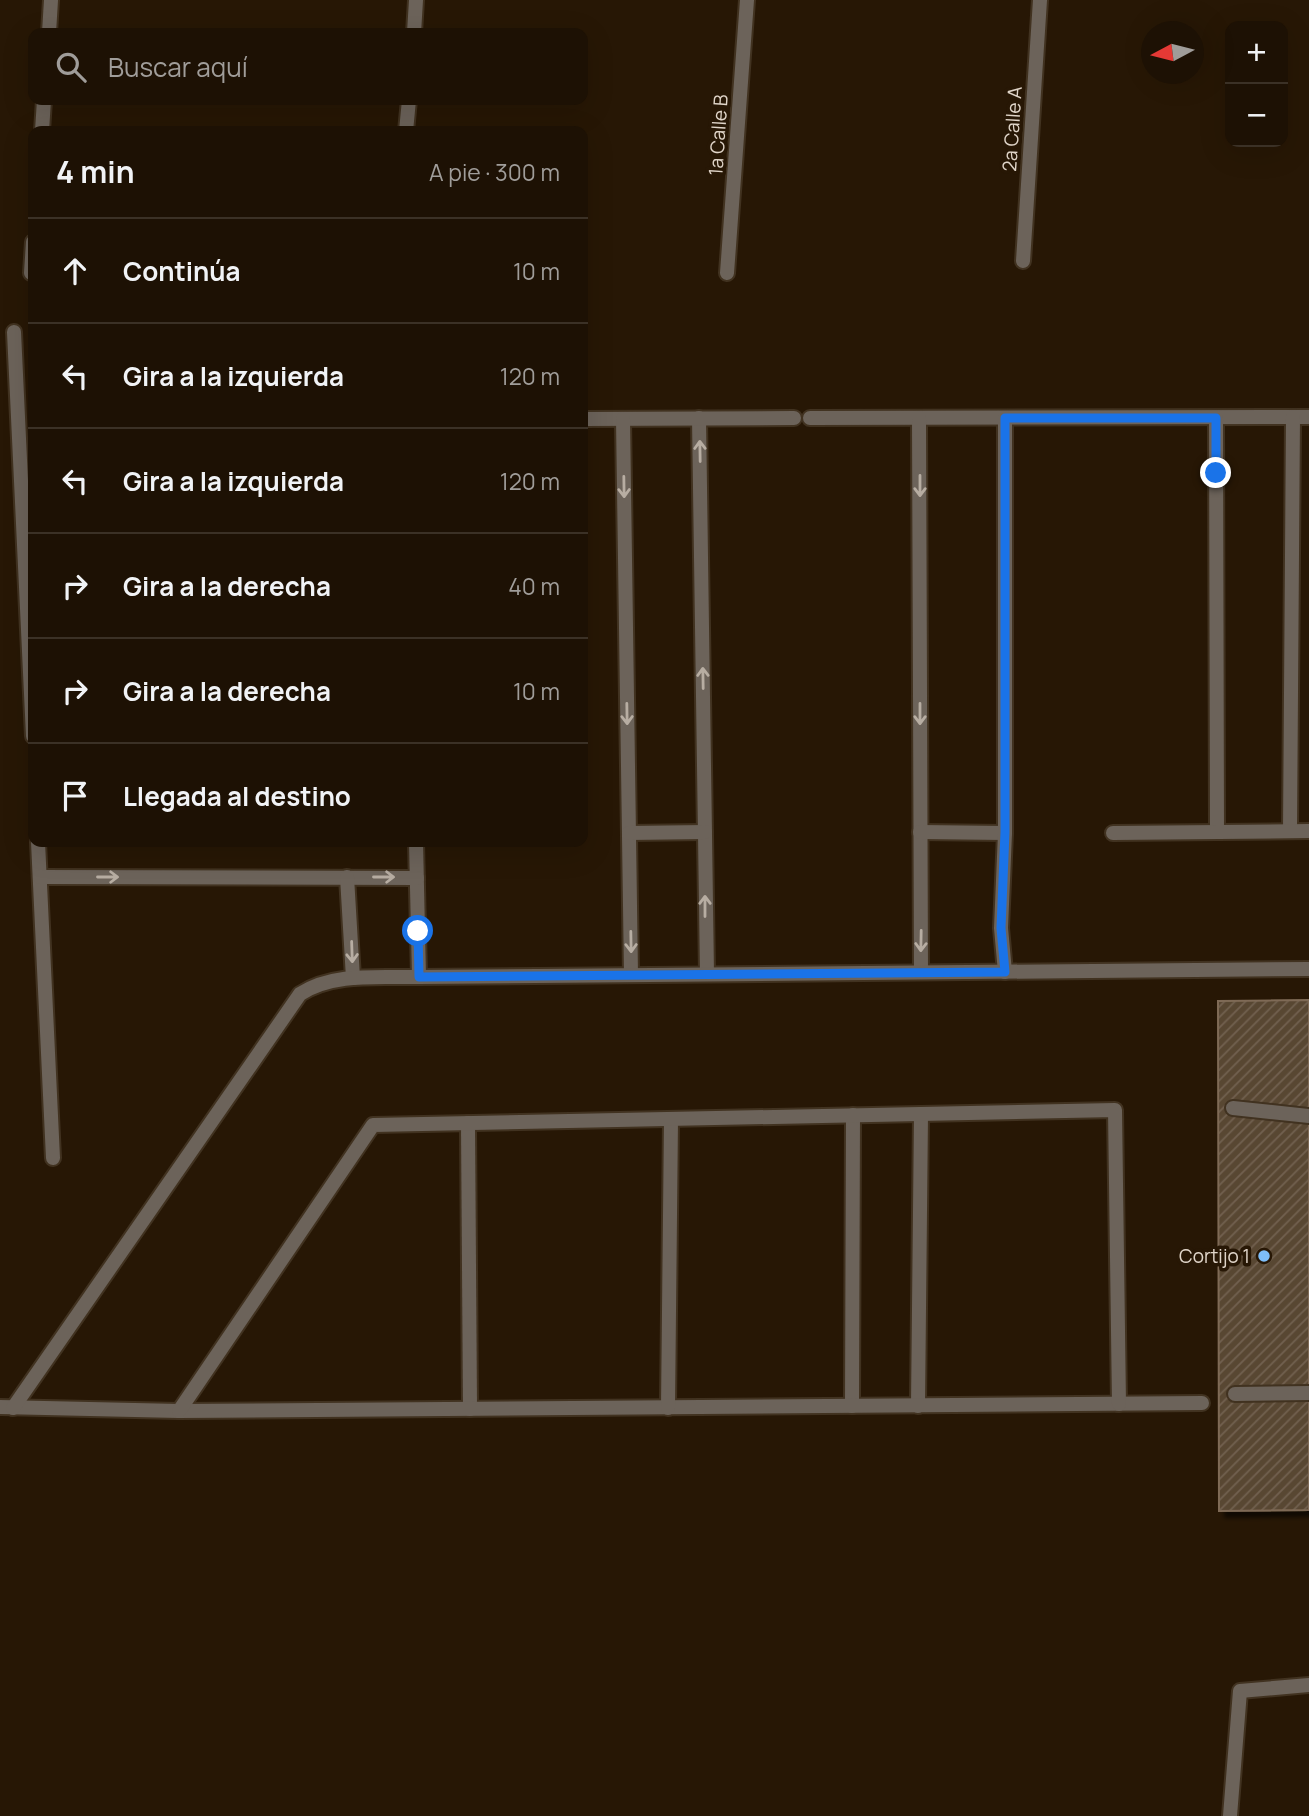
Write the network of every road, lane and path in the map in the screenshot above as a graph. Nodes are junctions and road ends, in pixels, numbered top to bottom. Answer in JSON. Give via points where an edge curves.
{"nodes":[{"id":1,"x":51,"y":0,"type":"edge"},
{"id":2,"x":416,"y":0,"type":"edge"},
{"id":3,"x":747,"y":0,"type":"edge"},
{"id":4,"x":1040,"y":0,"type":"edge"},
{"id":5,"x":49,"y":28,"type":"edge"},
{"id":6,"x":414,"y":28,"type":"edge"},
{"id":7,"x":44,"y":105,"type":"edge"},
{"id":8,"x":409,"y":105,"type":"edge"},
{"id":9,"x":41,"y":126,"type":"edge"},
{"id":10,"x":406,"y":126,"type":"edge"},
{"id":11,"x":1023,"y":261,"type":"dead end"},
{"id":12,"x":727,"y":273,"type":"dead end"},
{"id":13,"x":15,"y":332,"type":"dead end"},
{"id":14,"x":699,"y":418,"type":"junction"},
{"id":15,"x":794,"y":418,"type":"dead end"},
{"id":16,"x":810,"y":418,"type":"dead end"},
{"id":17,"x":919,"y":418,"type":"junction"},
{"id":18,"x":1005,"y":418,"type":"junction"},
{"id":19,"x":1216,"y":418,"type":"junction"},
{"id":20,"x":1293,"y":418,"type":"junction"},
{"id":21,"x":1309,"y":418,"type":"edge"},
{"id":22,"x":588,"y":419,"type":"edge"},
{"id":23,"x":623,"y":419,"type":"junction"},
{"id":24,"x":26,"y":439,"type":"edge"},
{"id":25,"x":28,"y":512,"type":"edge"},
{"id":26,"x":1290,"y":831,"type":"junction"},
{"id":27,"x":1309,"y":831,"type":"edge"},
{"id":28,"x":705,"y":832,"type":"junction"},
{"id":29,"x":920,"y":832,"type":"junction"},
{"id":30,"x":1005,"y":832,"type":"junction"},
{"id":31,"x":1217,"y":832,"type":"junction"},
{"id":32,"x":629,"y":833,"type":"junction"},
{"id":33,"x":1113,"y":833,"type":"dead end"},
{"id":34,"x":38,"y":847,"type":"edge"},
{"id":35,"x":416,"y":847,"type":"edge"},
{"id":36,"x":40,"y":877,"type":"junction"},
{"id":37,"x":347,"y":877,"type":"junction"},
{"id":38,"x":417,"y":877,"type":"junction"},
{"id":39,"x":1309,"y":969,"type":"edge"},
{"id":40,"x":921,"y":972,"type":"junction"},
{"id":41,"x":1005,"y":972,"type":"junction"},
{"id":42,"x":708,"y":974,"type":"junction"},
{"id":43,"x":631,"y":975,"type":"junction"},
{"id":44,"x":419,"y":977,"type":"junction"},
{"id":45,"x":353,"y":978,"type":"junction"},
{"id":46,"x":1233,"y":1108,"type":"dead end"},
{"id":47,"x":921,"y":1114,"type":"junction"},
{"id":48,"x":853,"y":1115,"type":"junction"},
{"id":49,"x":1309,"y":1116,"type":"edge"},
{"id":50,"x":670,"y":1119,"type":"junction"},
{"id":51,"x":468,"y":1123,"type":"junction"},
{"id":52,"x":52,"y":1158,"type":"dead end"},
{"id":53,"x":1309,"y":1392,"type":"edge"},
{"id":54,"x":1235,"y":1394,"type":"dead end"},
{"id":55,"x":1119,"y":1404,"type":"junction"},
{"id":56,"x":1202,"y":1404,"type":"dead end"},
{"id":57,"x":852,"y":1406,"type":"junction"},
{"id":58,"x":918,"y":1406,"type":"junction"},
{"id":59,"x":668,"y":1408,"type":"junction"},
{"id":60,"x":4,"y":1409,"type":"edge"},
{"id":61,"x":470,"y":1409,"type":"junction"},
{"id":62,"x":179,"y":1411,"type":"junction"},
{"id":63,"x":1309,"y":1685,"type":"edge"},
{"id":64,"x":1230,"y":1816,"type":"edge"}],
"edges":[{"from":1,"to":5,"type":"street"},
{"from":2,"to":6,"type":"street"},
{"from":3,"to":12,"type":"street","name":"1a Calle B"},
{"from":4,"to":11,"type":"street","name":"2a Calle A"},
{"from":7,"to":9,"type":"street"},
{"from":8,"to":10,"type":"street"},
{"from":13,"to":24,"type":"street"},
{"from":14,"to":15,"type":"street"},
{"from":14,"to":23,"type":"street"},
{"from":28,"to":14,"type":"street","one_way":true},
{"from":16,"to":17,"type":"street"},
{"from":17,"to":18,"type":"street"},
{"from":17,"to":29,"type":"street","one_way":true},
{"from":18,"to":19,"type":"street"},
{"from":18,"to":30,"type":"street"},
{"from":19,"to":20,"type":"street"},
{"from":19,"to":31,"type":"street"},
{"from":20,"to":21,"type":"street"},
{"from":20,"to":26,"type":"street"},
{"from":22,"to":23,"type":"street"},
{"from":23,"to":32,"type":"street","one_way":true},
{"from":24,"to":25,"type":"street"},
{"from":26,"to":27,"type":"street"},
{"from":26,"to":31,"type":"street"},
{"from":28,"to":32,"type":"street"},
{"from":42,"to":28,"type":"street","one_way":true},
{"from":29,"to":30,"type":"street"},
{"from":29,"to":40,"type":"street","one_way":true},
{"from":30,"to":41,"type":"street","via":[[1001,928]]},
{"from":31,"to":33,"type":"street"},
{"from":32,"to":43,"type":"street","one_way":true},
{"from":34,"to":36,"type":"street"},
{"from":35,"to":38,"type":"street"},
{"from":36,"to":37,"type":"street","one_way":true},
{"from":36,"to":52,"type":"street"},
{"from":37,"to":38,"type":"street","one_way":true},
{"from":37,"to":45,"type":"street","one_way":true},
{"from":38,"to":44,"type":"street"},
{"from":39,"to":41,"type":"street"},
{"from":40,"to":41,"type":"street"},
{"from":40,"to":42,"type":"street"},
{"from":42,"to":43,"type":"street"},
{"from":43,"to":44,"type":"street"},
{"from":44,"to":45,"type":"street"},
{"from":45,"to":60,"type":"street","via":[[316,984],[300,994]]},
{"from":46,"to":49,"type":"street"},
{"from":47,"to":48,"type":"street"},
{"from":47,"to":55,"type":"street","via":[[1115,1110]]},
{"from":47,"to":58,"type":"street"},
{"from":48,"to":50,"type":"street"},
{"from":48,"to":57,"type":"street"},
{"from":50,"to":51,"type":"street"},
{"from":50,"to":59,"type":"street"},
{"from":51,"to":61,"type":"street"},
{"from":51,"to":62,"type":"street","via":[[373,1125]]},
{"from":53,"to":54,"type":"street"},
{"from":55,"to":56,"type":"street"},
{"from":55,"to":58,"type":"street"},
{"from":57,"to":58,"type":"street"},
{"from":57,"to":59,"type":"street"},
{"from":59,"to":61,"type":"street"},
{"from":60,"to":62,"type":"street"},
{"from":61,"to":62,"type":"street"},
{"from":63,"to":64,"type":"street","via":[[1240,1691]]}]}
